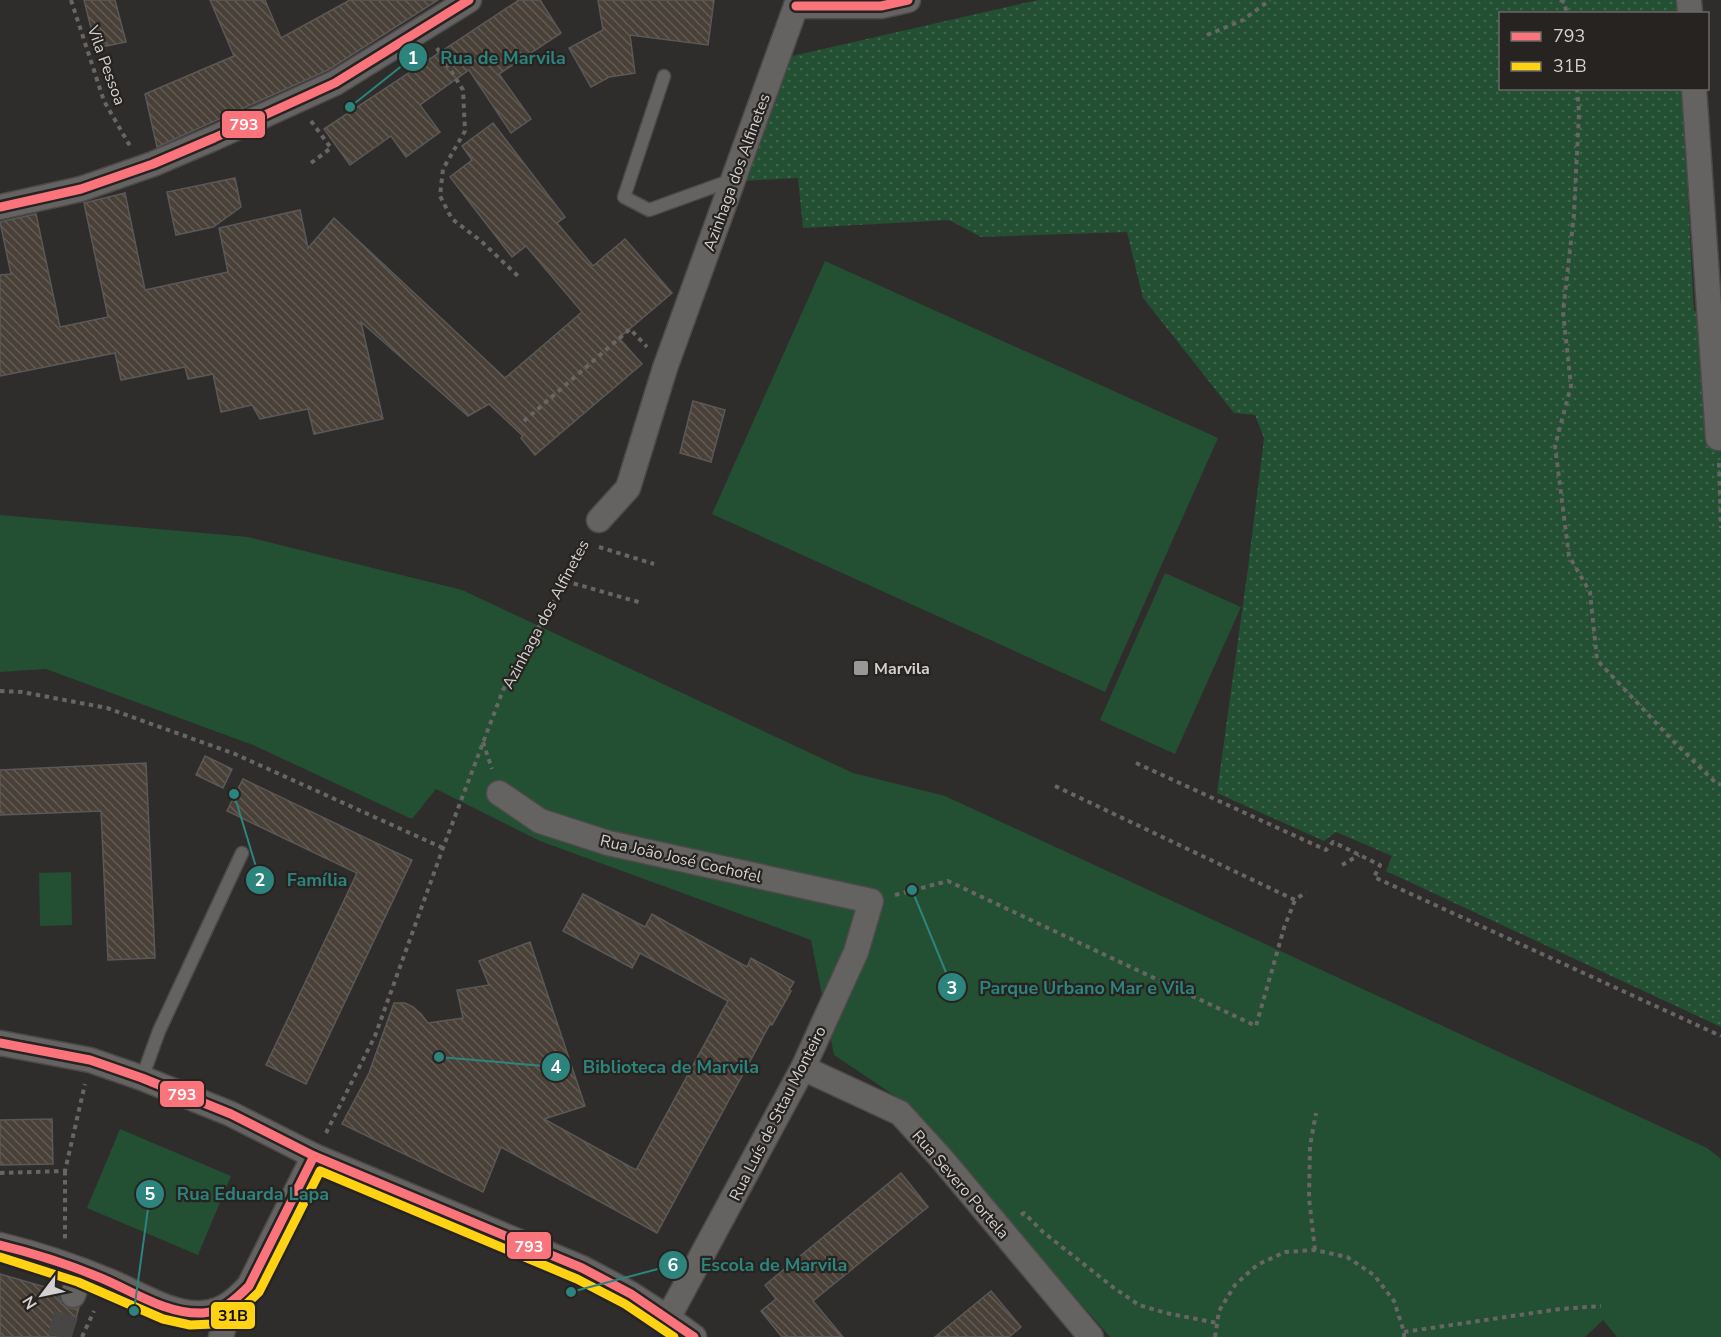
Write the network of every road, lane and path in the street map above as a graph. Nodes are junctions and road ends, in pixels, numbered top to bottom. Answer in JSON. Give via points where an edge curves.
{"nodes":[{"id":1,"x":70,"y":0,"type":"edge"},
{"id":2,"x":470,"y":0,"type":"edge"},
{"id":3,"x":908,"y":0,"type":"edge"},
{"id":4,"x":1270,"y":0,"type":"edge"},
{"id":5,"x":792,"y":3,"type":"edge"},
{"id":6,"x":881,"y":3,"type":"edge"},
{"id":7,"x":424,"y":27,"type":"junction"},
{"id":8,"x":1207,"y":35,"type":"dead end"},
{"id":9,"x":664,"y":76,"type":"dead end"},
{"id":10,"x":1578,"y":90,"type":"edge"},
{"id":11,"x":1694,"y":90,"type":"edge"},
{"id":12,"x":296,"y":101,"type":"junction"},
{"id":13,"x":311,"y":163,"type":"dead end"},
{"id":14,"x":142,"y":168,"type":"junction"},
{"id":15,"x":733,"y":180,"type":"junction"},
{"id":16,"x":0,"y":207,"type":"edge"},
{"id":17,"x":519,"y":277,"type":"dead end"},
{"id":18,"x":665,"y":368,"type":"junction"},
{"id":19,"x":524,"y":421,"type":"dead end"},
{"id":20,"x":1718,"y":438,"type":"joint"},
{"id":21,"x":599,"y":520,"type":"joint"},
{"id":22,"x":1721,"y":528,"type":"edge"},
{"id":23,"x":582,"y":542,"type":"junction"},
{"id":24,"x":654,"y":564,"type":"dead end"},
{"id":25,"x":565,"y":581,"type":"junction"},
{"id":26,"x":642,"y":603,"type":"dead end"},
{"id":27,"x":0,"y":691,"type":"edge"},
{"id":28,"x":1136,"y":764,"type":"dead end"},
{"id":29,"x":1721,"y":785,"type":"edge"},
{"id":30,"x":1055,"y":786,"type":"dead end"},
{"id":31,"x":499,"y":793,"type":"dead end"},
{"id":32,"x":443,"y":848,"type":"junction"},
{"id":33,"x":242,"y":853,"type":"dead end"},
{"id":34,"x":1359,"y":854,"type":"junction"},
{"id":35,"x":1342,"y":865,"type":"dead end"},
{"id":36,"x":1306,"y":892,"type":"dead end"},
{"id":37,"x":1295,"y":900,"type":"junction"},
{"id":38,"x":871,"y":901,"type":"junction"},
{"id":39,"x":1721,"y":1036,"type":"edge"},
{"id":40,"x":0,"y":1043,"type":"edge"},
{"id":41,"x":90,"y":1060,"type":"junction"},
{"id":42,"x":803,"y":1068,"type":"junction"},
{"id":43,"x":142,"y":1078,"type":"junction"},
{"id":44,"x":1316,"y":1113,"type":"dead end"},
{"id":45,"x":314,"y":1156,"type":"junction"},
{"id":46,"x":65,"y":1171,"type":"junction"},
{"id":47,"x":0,"y":1173,"type":"edge"},
{"id":48,"x":1001,"y":1229,"type":"junction"},
{"id":49,"x":0,"y":1245,"type":"edge"},
{"id":50,"x":1315,"y":1250,"type":"junction"},
{"id":51,"x":73,"y":1268,"type":"junction"},
{"id":52,"x":73,"y":1295,"type":"tunnel mouth"},
{"id":53,"x":230,"y":1304,"type":"junction"},
{"id":54,"x":1601,"y":1306,"type":"dead end"},
{"id":55,"x":668,"y":1318,"type":"junction"},
{"id":56,"x":1217,"y":1323,"type":"junction"},
{"id":57,"x":1404,"y":1335,"type":"edge"},
{"id":58,"x":221,"y":1337,"type":"edge"},
{"id":59,"x":693,"y":1337,"type":"edge"},
{"id":60,"x":1091,"y":1337,"type":"edge"},
{"id":61,"x":1215,"y":1337,"type":"edge"}],
"edges":[{"from":1,"to":14,"type":"path","name":"Vila Pessoa","via":[[104,101]]},
{"from":2,"to":7,"type":"street"},
{"from":3,"to":6,"type":"street"},
{"from":4,"to":8,"type":"path","via":[[1243,20]]},
{"from":5,"to":6,"type":"street"},
{"from":5,"to":15,"type":"street","name":"Azinhaga dos Alfinetes"},
{"from":7,"to":12,"type":"street","via":[[335,83]]},
{"from":7,"to":17,"type":"path","via":[[463,90],[465,131],[443,169],[440,196],[452,219]]},
{"from":9,"to":15,"type":"lane","via":[[624,197],[649,210]]},
{"from":10,"to":29,"type":"path","via":[[1574,214],[1563,312],[1571,386],[1555,446],[1569,556],[1590,592],[1597,660],[1672,740]]},
{"from":11,"to":20,"type":"street"},
{"from":12,"to":13,"type":"path","via":[[331,148]]},
{"from":12,"to":14,"type":"street"},
{"from":14,"to":16,"type":"street","via":[[81,189]]},
{"from":15,"to":18,"type":"street","name":"Azinhaga dos Alfinetes"},
{"from":18,"to":19,"type":"path","via":[[630,329]]},
{"from":18,"to":21,"type":"street","name":"Azinhaga dos Alfinetes","via":[[628,488]]},
{"from":20,"to":22,"type":"path"},
{"from":21,"to":23,"type":"path","name":"Azinhaga dos Alfinetes"},
{"from":23,"to":24,"type":"path"},
{"from":23,"to":25,"type":"path","name":"Azinhaga dos Alfinetes"},
{"from":25,"to":26,"type":"path"},
{"from":25,"to":32,"type":"path","name":"Azinhaga dos Alfinetes","via":[[503,690]]},
{"from":27,"to":32,"type":"path","via":[[118,711],[235,754]]},
{"from":28,"to":34,"type":"path","via":[[1326,849],[1333,842]]},
{"from":30,"to":37,"type":"path"},
{"from":31,"to":38,"type":"street","name":"Rua João José Cochofel","via":[[540,821],[608,843]]},
{"from":32,"to":45,"type":"path","name":"Azinhaga dos Alfinetes","via":[[375,1036]]},
{"from":33,"to":43,"type":"lane","via":[[159,1031]]},
{"from":34,"to":35,"type":"path"},
{"from":34,"to":39,"type":"path","via":[[1380,865],[1374,878]]},
{"from":36,"to":37,"type":"path"},
{"from":37,"to":38,"type":"path","via":[[1256,1026],[948,881]]},
{"from":38,"to":42,"type":"street","name":"Rua Luís de Sttau Monteiro","via":[[856,952]]},
{"from":40,"to":41,"type":"street"},
{"from":41,"to":43,"type":"street"},
{"from":41,"to":46,"type":"path"},
{"from":42,"to":48,"type":"street","name":"Rua Severo Portela","via":[[900,1113]]},
{"from":42,"to":55,"type":"street","name":"Rua Luís de Sttau Monteiro"},
{"from":43,"to":45,"type":"street","via":[[231,1114]]},
{"from":44,"to":50,"type":"path","via":[[1309,1198]]},
{"from":45,"to":53,"type":"street","via":[[249,1286]]},
{"from":45,"to":55,"type":"street","via":[[582,1268]]},
{"from":46,"to":47,"type":"path"},
{"from":46,"to":51,"type":"path"},
{"from":48,"to":56,"type":"path","via":[[1024,1213],[1139,1305]]},
{"from":48,"to":60,"type":"street","name":"Rua Severo Portela"},
{"from":49,"to":51,"type":"street","via":[[36,1253]]},
{"from":50,"to":56,"type":"path","via":[[1285,1252],[1257,1265],[1235,1285]]},
{"from":50,"to":57,"type":"path","via":[[1347,1257],[1374,1275],[1394,1301]]},
{"from":51,"to":52,"type":"street"},
{"from":51,"to":53,"type":"street","via":[[191,1313],[219,1310]]},
{"from":53,"to":58,"type":"street"},
{"from":54,"to":57,"type":"path","via":[[1560,1309]]},
{"from":55,"to":59,"type":"street"},
{"from":56,"to":61,"type":"path"}]}
